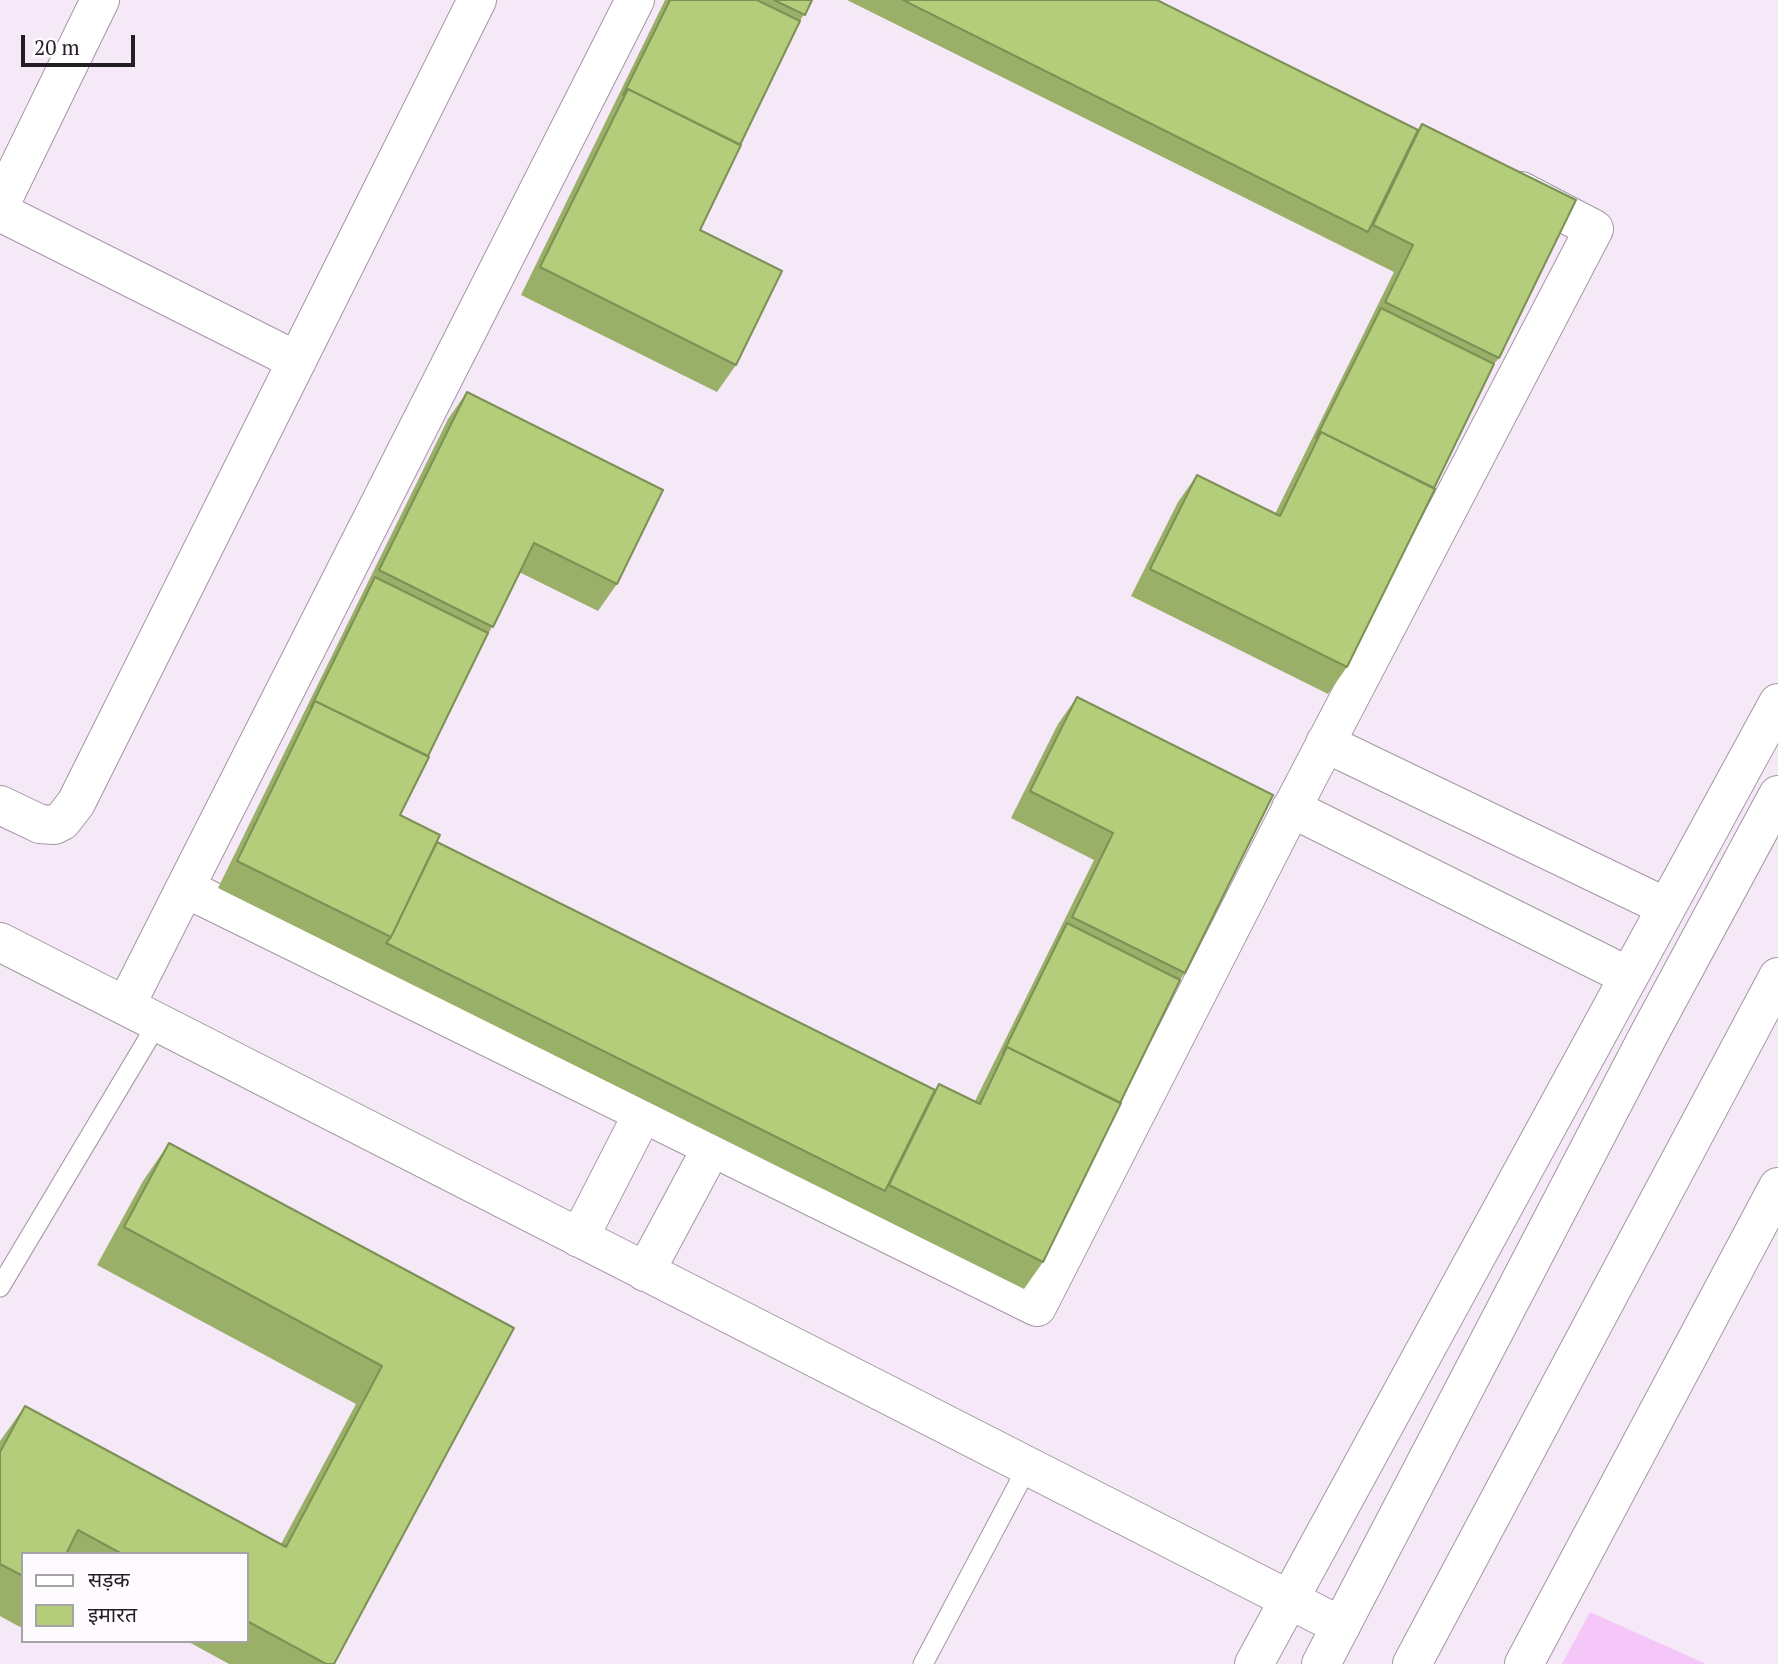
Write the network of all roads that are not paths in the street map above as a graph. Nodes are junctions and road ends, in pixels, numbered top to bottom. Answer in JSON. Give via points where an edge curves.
{"nodes":[{"id":1,"x":100,"y":0,"type":"edge"},
{"id":2,"x":477,"y":0,"type":"edge"},
{"id":3,"x":635,"y":0,"type":"edge"},
{"id":4,"x":1495,"y":178,"type":"edge"},
{"id":5,"x":0,"y":205,"type":"edge"},
{"id":6,"x":0,"y":212,"type":"edge"},
{"id":7,"x":297,"y":361,"type":"junction"},
{"id":8,"x":1778,"y":703,"type":"edge"},
{"id":9,"x":1325,"y":743,"type":"junction"},
{"id":10,"x":1737,"y":779,"type":"junction"},
{"id":11,"x":1777,"y":797,"type":"edge"},
{"id":12,"x":0,"y":805,"type":"edge"},
{"id":13,"x":1291,"y":808,"type":"junction"},
{"id":14,"x":185,"y":888,"type":"junction"},
{"id":15,"x":1666,"y":907,"type":"junction"},
{"id":16,"x":0,"y":942,"type":"edge"},
{"id":17,"x":1628,"y":976,"type":"junction"},
{"id":18,"x":1778,"y":977,"type":"edge"},
{"id":19,"x":141,"y":1014,"type":"junction"},
{"id":20,"x":643,"y":1113,"type":"junction"},
{"id":21,"x":712,"y":1147,"type":"junction"},
{"id":22,"x":1778,"y":1187,"type":"edge"},
{"id":23,"x":579,"y":1238,"type":"junction"},
{"id":24,"x":645,"y":1272,"type":"junction"},
{"id":25,"x":0,"y":1287,"type":"edge"},
{"id":26,"x":1028,"y":1466,"type":"junction"},
{"id":27,"x":1288,"y":1598,"type":"junction"},
{"id":28,"x":1341,"y":1626,"type":"junction"},
{"id":29,"x":923,"y":1664,"type":"edge"},
{"id":30,"x":1254,"y":1664,"type":"edge"},
{"id":31,"x":1321,"y":1664,"type":"edge"},
{"id":32,"x":1412,"y":1664,"type":"edge"},
{"id":33,"x":1524,"y":1664,"type":"edge"}],
"edges":[{"from":1,"to":5,"type":"street"},
{"from":2,"to":7,"type":"street"},
{"from":3,"to":14,"type":"street"},
{"from":4,"to":9,"type":"street","via":[[1594,229]]},
{"from":6,"to":7,"type":"street"},
{"from":7,"to":12,"type":"street","via":[[76,803],[54,825],[40,824]]},
{"from":8,"to":10,"type":"street"},
{"from":9,"to":13,"type":"street"},
{"from":9,"to":15,"type":"street"},
{"from":10,"to":11,"type":"street"},
{"from":10,"to":15,"type":"street"},
{"from":11,"to":28,"type":"street"},
{"from":13,"to":17,"type":"street"},
{"from":13,"to":21,"type":"street","via":[[1037,1307]]},
{"from":14,"to":19,"type":"street"},
{"from":14,"to":20,"type":"street"},
{"from":15,"to":17,"type":"street"},
{"from":16,"to":19,"type":"street"},
{"from":17,"to":27,"type":"street"},
{"from":18,"to":32,"type":"street"},
{"from":19,"to":23,"type":"street"},
{"from":19,"to":25,"type":"lane"},
{"from":20,"to":21,"type":"street"},
{"from":20,"to":23,"type":"street"},
{"from":21,"to":24,"type":"street"},
{"from":22,"to":33,"type":"street"},
{"from":23,"to":24,"type":"street"},
{"from":24,"to":26,"type":"street"},
{"from":26,"to":27,"type":"street"},
{"from":26,"to":29,"type":"lane"},
{"from":27,"to":28,"type":"street"},
{"from":27,"to":30,"type":"street"},
{"from":28,"to":31,"type":"street"}]}
